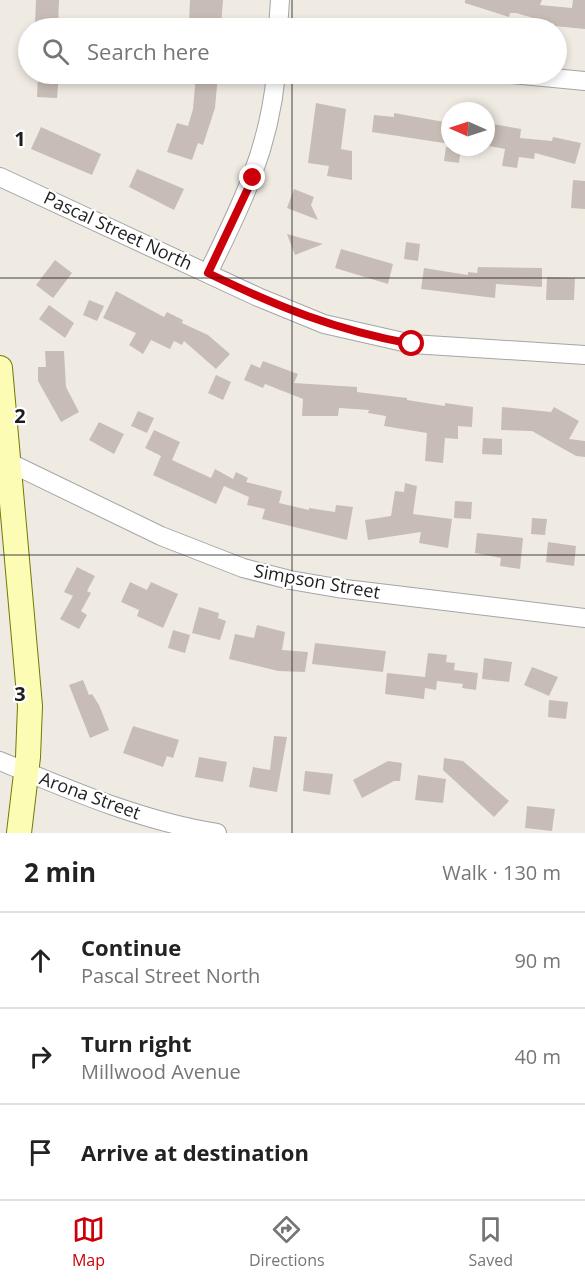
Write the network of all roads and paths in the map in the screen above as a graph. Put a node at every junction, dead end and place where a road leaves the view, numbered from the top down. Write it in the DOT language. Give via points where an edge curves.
graph roads {
  1 [pos="280,0"];
  2 [pos="279,18"];
  3 [pos="567,79"];
  4 [pos="585,81"];
  5 [pos="275,84"];
  6 [pos="0,177"];
  7 [pos="208,273"];
  8 [pos="585,355"];
  9 [pos="0,368"];
  10 [pos="5,460"];
  11 [pos="585,618"];
  12 [pos="0,761"];
  13 [pos="27,772"];
  14 [pos="19,833"];
  15 [pos="217,833"];
  1 -- 2 [label="street"];
  3 -- 4 [label="street"];
  5 -- 7 [label="street" via="256,170"];
  6 -- 7 [label="street, Pascal Street North"];
  7 -- 8 [label="street, Pascal Street North" via="281,308 368,336 457,348"];
  9 -- 10 [label="street"];
  10 -- 11 [label="street, Simpson Street" via="161,536 243,568 337,588"];
  10 -- 13 [label="street" via="27,656"];
  12 -- 13 [label="street, Arona Street"];
  13 -- 14 [label="street"];
  13 -- 15 [label="street, Arona Street" via="146,816"];
}
